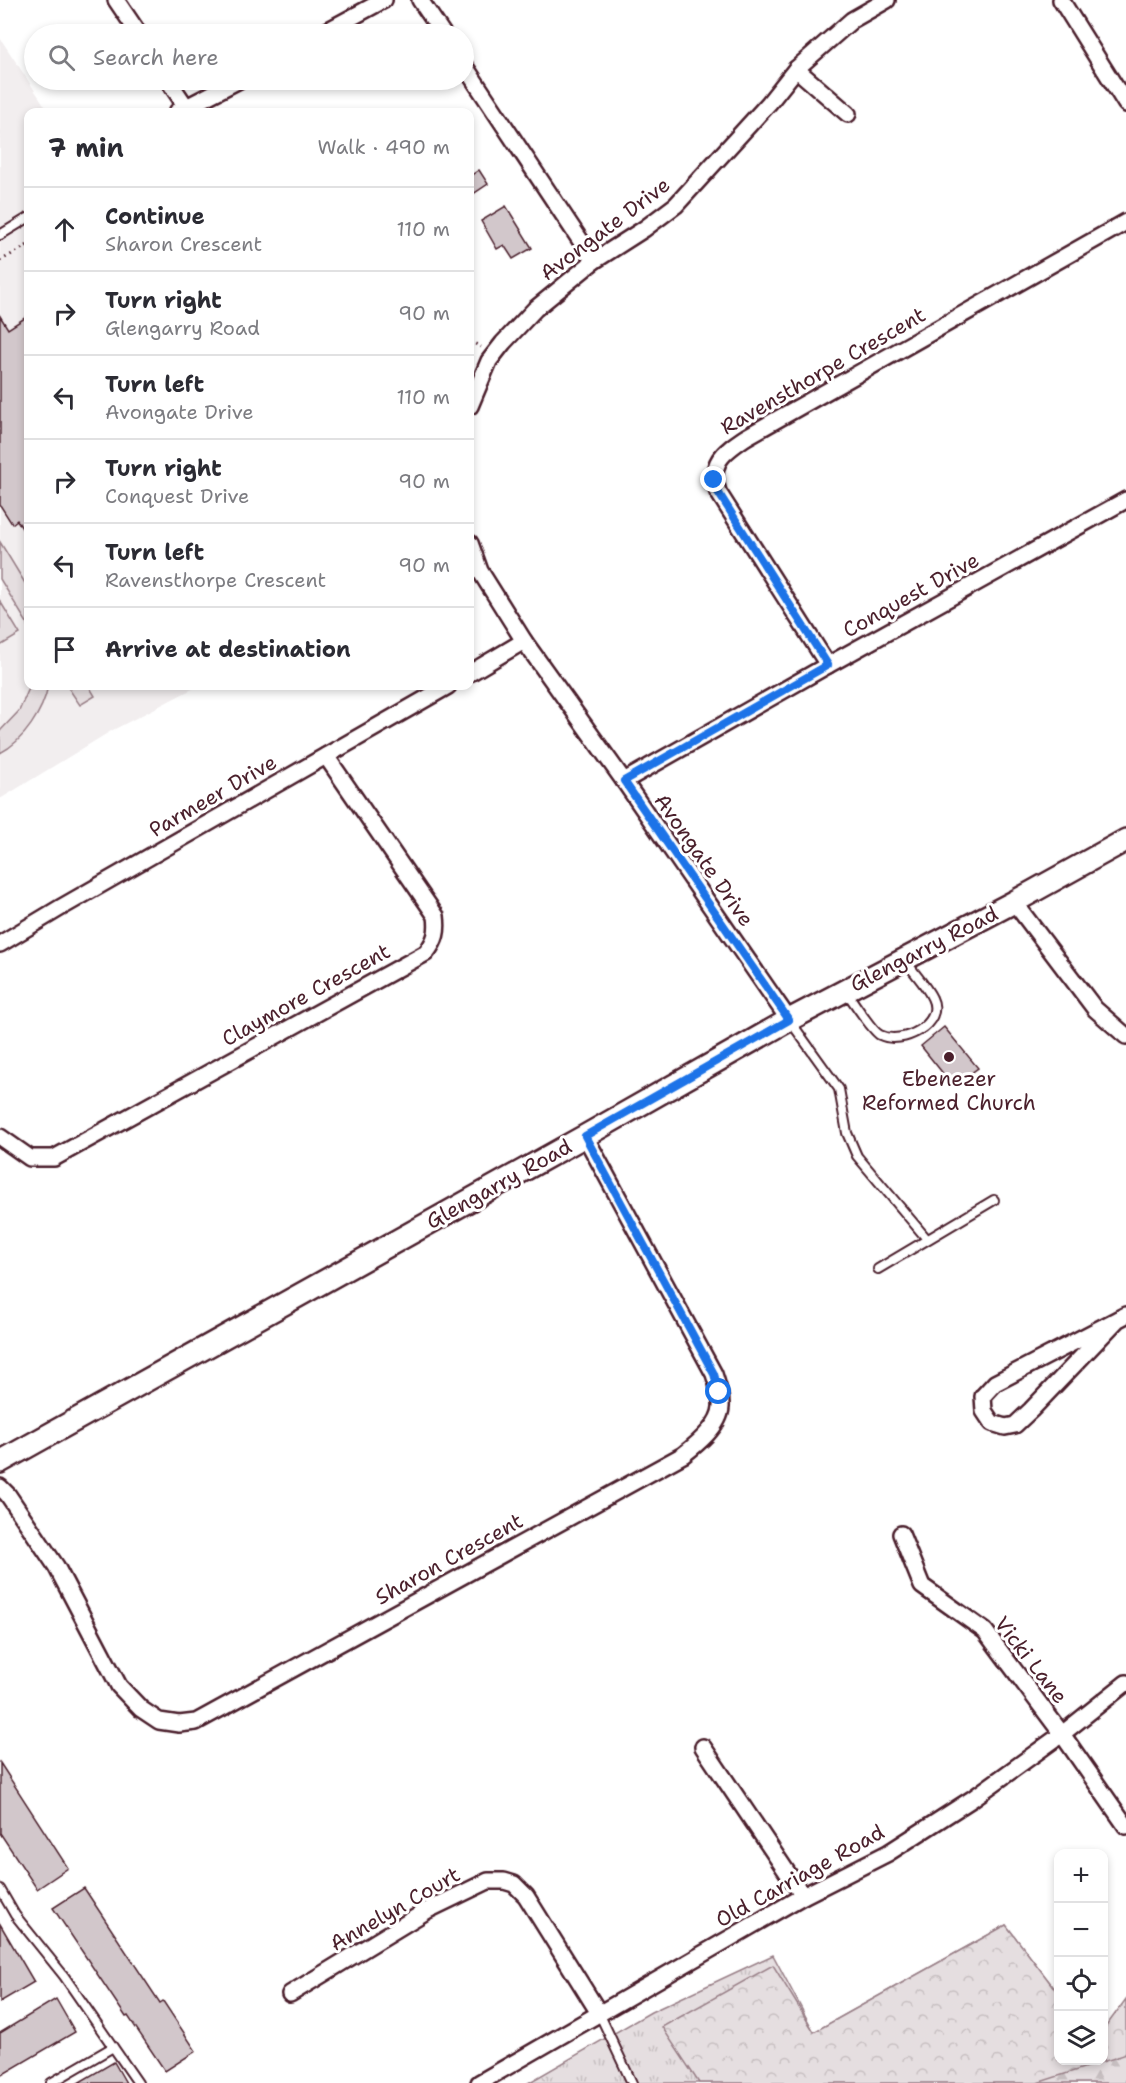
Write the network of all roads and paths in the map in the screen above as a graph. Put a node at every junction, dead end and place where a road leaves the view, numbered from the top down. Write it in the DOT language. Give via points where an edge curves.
graph roads {
  1 [pos="116,0"];
  2 [pos="384,0"];
  3 [pos="420,0"];
  4 [pos="887,0"];
  5 [pos="1061,0"];
  6 [pos="132,24"];
  7 [pos="340,24"];
  8 [pos="436,24"];
  9 [pos="796,69"];
  10 [pos="474,81"];
  11 [pos="173,90"];
  12 [pos="220,90"];
  13 [pos="1126,104"];
  14 [pos="181,108"];
  15 [pos="186,108"];
  16 [pos="848,114"];
  17 [pos="24,220"];
  18 [pos="1126,222"];
  19 [pos="0,235"];
  20 [pos="24,248"];
  21 [pos="0,261"];
  22 [pos="594,261"];
  23 [pos="474,397"];
  24 [pos="1126,500"];
  25 [pos="474,554"];
  26 [pos="524,641"];
  27 [pos="828,665"];
  28 [pos="474,671"];
  29 [pos="441,690"];
  30 [pos="326,756"];
  31 [pos="624,781"];
  32 [pos="1126,840"];
  33 [pos="1014,902"];
  34 [pos="0,944"];
  35 [pos="904,960"];
  36 [pos="845,990"];
  37 [pos="789,1020"];
  38 [pos="1126,1036"];
  39 [pos="585,1136"];
  40 [pos="0,1137"];
  41 [pos="994,1200"];
  42 [pos="927,1239"];
  43 [pos="878,1269"];
  44 [pos="1122,1317"];
  45 [pos="0,1462"];
  46 [pos="0,1487"];
  47 [pos="902,1534"];
  48 [pos="1126,1683"];
  49 [pos="1062,1734"];
  50 [pos="704,1747"];
  51 [pos="1126,1826"];
  52 [pos="0,1889"];
  53 [pos="803,1896"];
  54 [pos="291,1994"];
  55 [pos="598,2013"];
  56 [pos="113,2048"];
  57 [pos="51,2083"];
  58 [pos="138,2083"];
  59 [pos="479,2083"];
  60 [pos="632,2083"];
  1 -- 6 [label="street"];
  2 -- 7 [label="street"];
  3 -- 8 [label="street"];
  4 -- 9 [label="street, Avongate Drive" via="852,20"];
  5 -- 13 [label="street"];
  9 -- 16 [label="street"];
  9 -- 22 [label="street, Avongate Drive" via="676,205"];
  10 -- 22 [label="street"];
  11 -- 14 [label="street"];
  12 -- 15 [label="street"];
  17 -- 19 [label="lane"];
  18 -- 27 [label="street, Ravensthorpe Crescent" via="746,437 726,452 715,467 718,492"];
  20 -- 21 [label="path"];
  22 -- 23 [label="street, Avongate Drive" via="535,309 503,343 489,361"];
  24 -- 27 [label="street, Conquest Drive"];
  25 -- 26 [label="street, Avongate Drive" via="480,571"];
  26 -- 28 [label="street"];
  26 -- 31 [label="street, Avongate Drive"];
  27 -- 31 [label="street, Conquest Drive"];
  29 -- 30 [label="street, Parmeer Drive"];
  30 -- 34 [label="street, Parmeer Drive"];
  30 -- 40 [label="street, Claymore Crescent" via="435,916 436,940 426,953 54,1158 30,1158"];
  31 -- 37 [label="street, Avongate Drive"];
  32 -- 33 [label="street, Glengarry Road"];
  33 -- 35 [label="street, Glengarry Road"];
  33 -- 38 [label="street" via="1095,1009"];
  35 -- 36 [label="street, Glengarry Road"];
  35 -- 36 [label="lane" via="934,1000 933,1015 919,1033 895,1039 878,1035"];
  36 -- 37 [label="street, Glengarry Road"];
  37 -- 39 [label="street, Glengarry Road"];
  37 -- 42 [label="lane" via="839,1089 847,1133 857,1156"];
  39 -- 45 [label="street, Glengarry Road"];
  39 -- 46 [label="street, Sharon Crescent" via="714,1374 722,1409 700,1442 682,1455 196,1722 179,1724 159,1720 141,1709 119,1686 56,1566"];
  41 -- 42 [label="lane"];
  42 -- 43 [label="lane"];
  44 -- 44 [label="street" via="1015,1425 992,1423 984,1411 983,1396 995,1383"];
  47 -- 49 [label="street, Vicki Lane" via="922,1586 985,1631"];
  48 -- 49 [label="street, Old Carriage Road"];
  49 -- 51 [label="street, Vicki Lane"];
  49 -- 53 [label="street, Old Carriage Road" via="888,1853"];
  50 -- 53 [label="street"];
  52 -- 56 [label="lane" via="15,1916 64,1976"];
  53 -- 55 [label="street, Old Carriage Road"];
  54 -- 55 [label="street, Annelyn Court" via="428,1910 488,1881 504,1881 514,1884 526,1896"];
  55 -- 59 [label="street, Old Carriage Road"];
  55 -- 60 [label="lane"];
  56 -- 57 [label="lane"];
  56 -- 58 [label="lane"];
}
